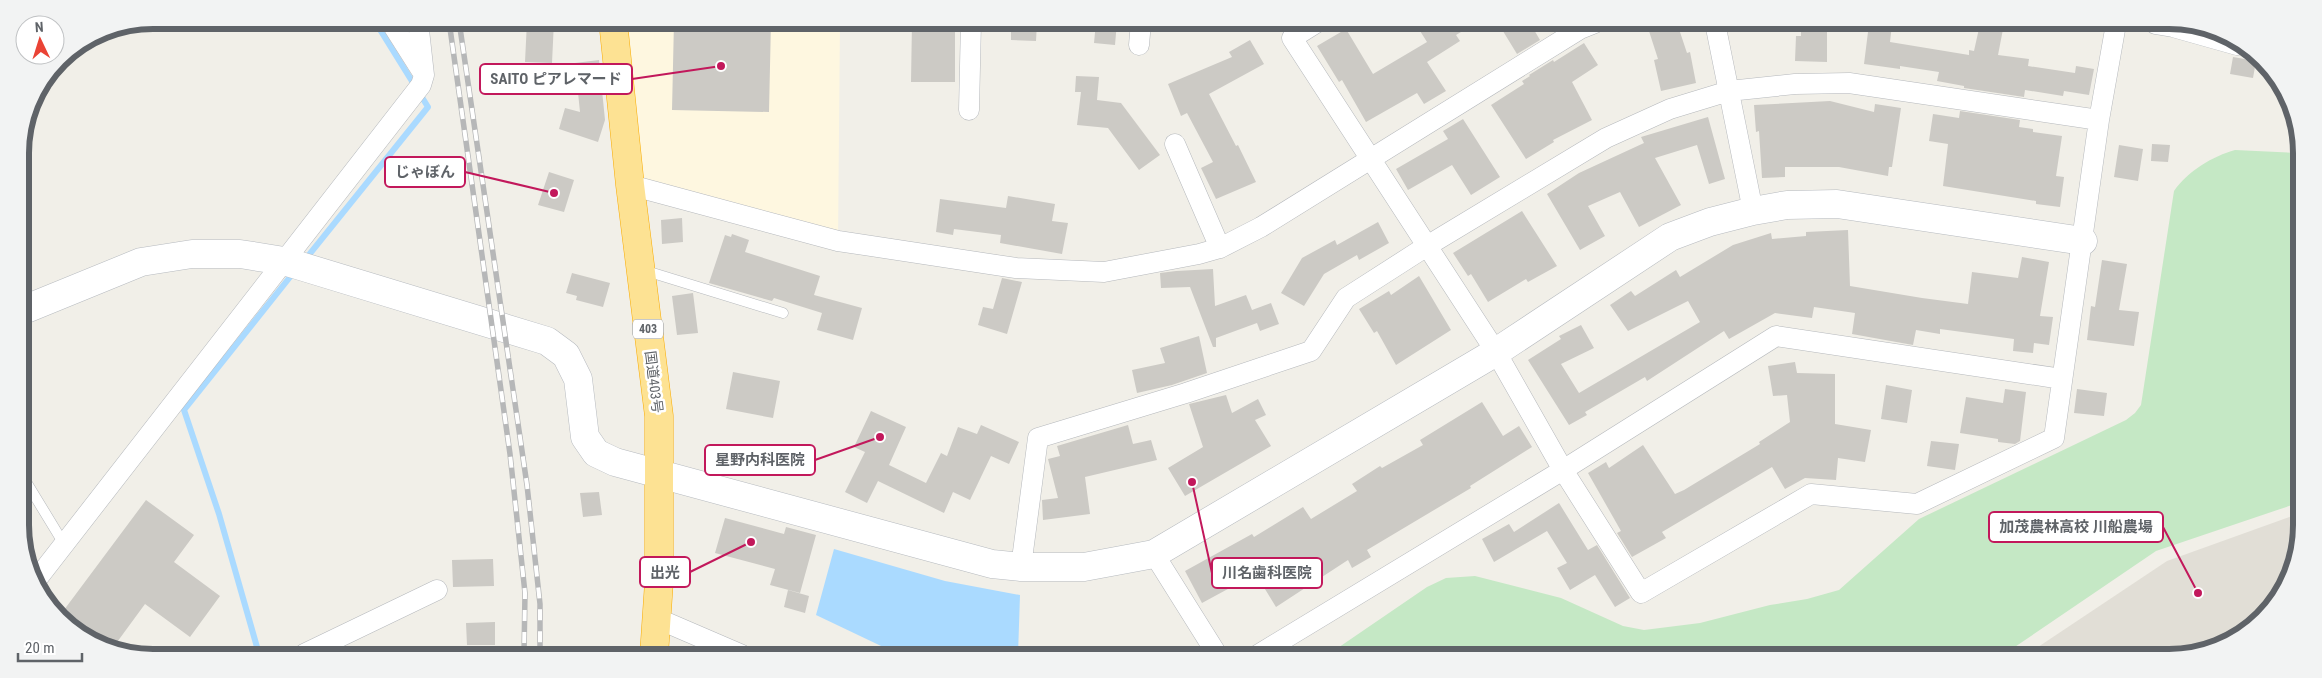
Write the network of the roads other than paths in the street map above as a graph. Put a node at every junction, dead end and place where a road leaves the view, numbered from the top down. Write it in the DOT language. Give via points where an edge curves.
graph roads {
  1 [pos="396,29"];
  2 [pos="419,29"];
  3 [pos="614,29"];
  4 [pos="971,29"];
  5 [pos="1140,29"];
  6 [pos="1306,29"];
  7 [pos="1577,29"];
  8 [pos="1716,29"];
  9 [pos="2115,29"];
  10 [pos="2183,30"];
  11 [pos="2223,41"];
  12 [pos="1138,45"];
  13 [pos="424,75"];
  14 [pos="1729,92"];
  15 [pos="969,110"];
  16 [pos="2099,120"];
  17 [pos="1175,144"];
  18 [pos="1370,159"];
  19 [pos="630,185"];
  20 [pos="1753,211"];
  21 [pos="2083,241"];
  22 [pos="1427,246"];
  23 [pos="1220,248"];
  24 [pos="284,261"];
  25 [pos="640,269"];
  26 [pos="29,308"];
  27 [pos="782,313"];
  28 [pos="1496,352"];
  29 [pos="2062,379"];
  30 [pos="1563,470"];
  31 [pos="660,473"];
  32 [pos="29,486"];
  33 [pos="64,544"];
  34 [pos="1154,554"];
  35 [pos="1020,567"];
  36 [pos="40,575"];
  37 [pos="436,590"];
  38 [pos="656,618"];
  39 [pos="314,649"];
  40 [pos="654,649"];
  41 [pos="728,649"];
  42 [pos="1214,649"];
  43 [pos="1268,649"];
  1 -- 13 [label="street"];
  2 -- 13 [label="street"];
  3 -- 19 [label="highway, 国道403号 / 403"];
  4 -- 15 [label="street"];
  5 -- 12 [label="street"];
  6 -- 18 [label="street" via="1292,38"];
  7 -- 18 [label="street"];
  8 -- 14 [label="street"];
  9 -- 16 [label="street"];
  10 -- 11 [label="street"];
  13 -- 24 [label="street" via="421,85"];
  14 -- 16 [label="street" via="1795,84 1849,83"];
  14 -- 20 [label="street"];
  14 -- 22 [label="street" via="1670,109 1606,138"];
  16 -- 21 [label="street"];
  17 -- 23 [label="street"];
  18 -- 22 [label="street"];
  18 -- 23 [label="street" via="1261,227"];
  19 -- 23 [label="street" via="838,241 1016,268 1104,272"];
  19 -- 25 [label="highway, 国道403号 / 403"];
  20 -- 21 [label="street" via="1787,205 1837,204"];
  20 -- 28 [label="street" via="1670,237"];
  21 -- 29 [label="street"];
  22 -- 28 [label="street"];
  22 -- 35 [label="street" via="1346,298 1312,351 1038,438"];
  24 -- 26 [label="street" via="240,254 192,254 141,262"];
  24 -- 31 [label="street" via="548,341 566,355 578,379 585,437 596,453 615,462"];
  24 -- 33 [label="street"];
  25 -- 27 [label="lane"];
  25 -- 31 [label="highway, 国道403号 / 403" via="659,416"];
  28 -- 30 [label="street"];
  28 -- 34 [label="street"];
  29 -- 30 [label="street" via="1776,336"];
  29 -- 30 [label="street" via="2054,438 1918,504 1811,494 1641,593"];
  30 -- 43 [label="street"];
  31 -- 35 [label="street" via="992,564"];
  31 -- 38 [label="highway, 国道403号 / 403"];
  32 -- 33 [label="lane"];
  33 -- 36 [label="street"];
  34 -- 35 [label="street" via="1084,567"];
  34 -- 42 [label="street"];
  37 -- 39 [label="street"];
  38 -- 40 [label="highway, 国道403号 / 403"];
  38 -- 41 [label="street"];
}
